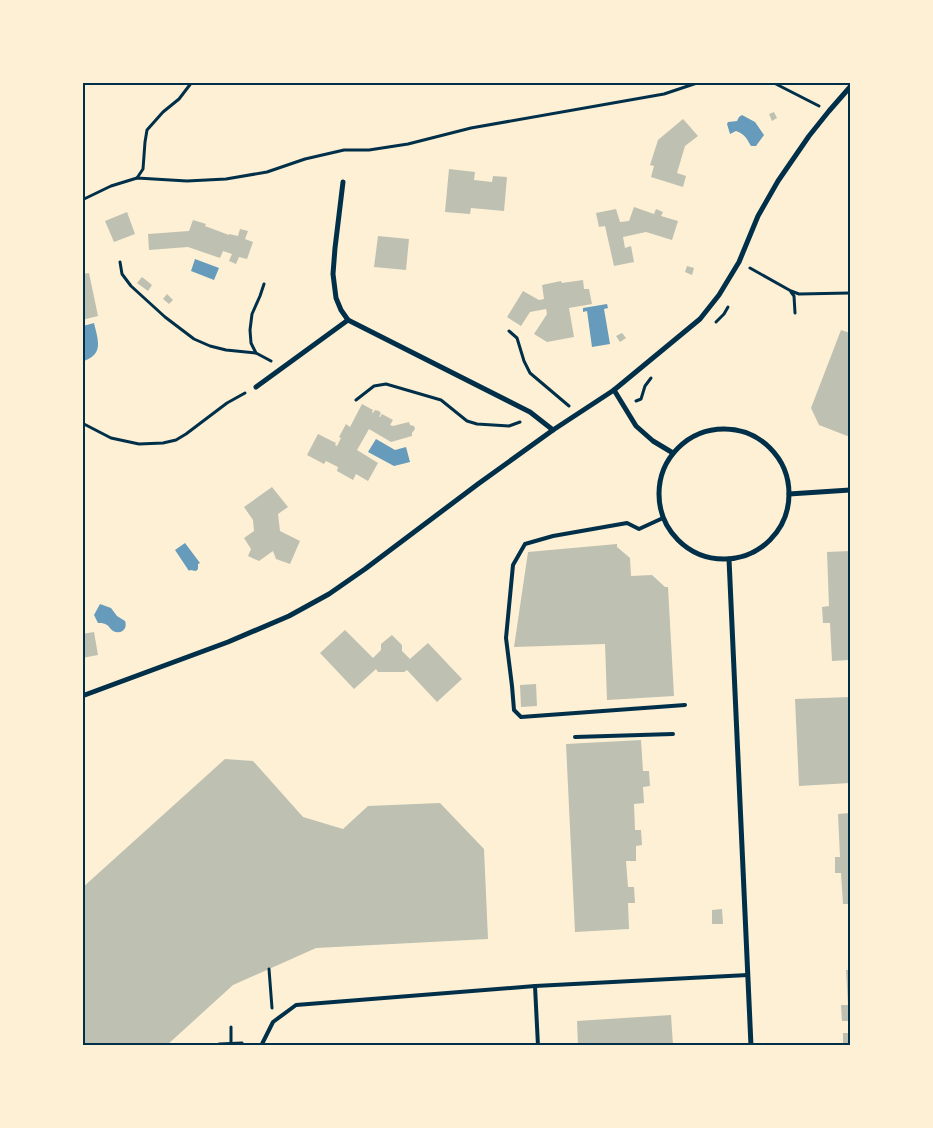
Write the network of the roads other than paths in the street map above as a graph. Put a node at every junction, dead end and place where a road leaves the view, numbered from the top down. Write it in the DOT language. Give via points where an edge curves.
graph roads {
  1 [pos="850,86"];
  2 [pos="343,182"];
  3 [pos="348,320"];
  4 [pos="256,387"];
  5 [pos="614,390"];
  6 [pos="553,430"];
  7 [pos="673,453"];
  8 [pos="850,490"];
  9 [pos="789,494"];
  10 [pos="663,518"];
  11 [pos="729,559"];
  12 [pos="82,696"];
  13 [pos="686,705"];
  14 [pos="673,734"];
  15 [pos="575,737"];
  16 [pos="748,975"];
  17 [pos="535,986"];
  18 [pos="261,1046"];
  19 [pos="538,1046"];
  20 [pos="751,1046"];
  1 -- 5 [label="street" via="778,181 758,216 739,262 719,295 700,319"];
  2 -- 3 [label="street" via="334,279 336,298"];
  3 -- 4 [label="street"];
  3 -- 6 [label="street" via="530,412"];
  5 -- 6 [label="street"];
  5 -- 7 [label="street" via="636,426"];
  6 -- 12 [label="street" via="329,594 289,616 228,642"];
  7 -- 9 [label="street" via="694,436 706,432 719,429 746,433 768,446 777,456 788,481"];
  7 -- 10 [label="street" via="660,480 658,495"];
  8 -- 9 [label="street"];
  9 -- 11 [label="street" via="784,518 772,538 752,553"];
  10 -- 11 [label="street" via="674,537 685,547 706,557"];
  10 -- 13 [label="lane" via="639,528 627,524 525,544 513,565 506,638 514,710 521,717"];
  11 -- 16 [label="street"];
  14 -- 15 [label="lane"];
  16 -- 17 [label="lane"];
  16 -- 20 [label="street"];
  17 -- 18 [label="lane" via="296,1005 273,1022"];
  17 -- 19 [label="lane"];
}
